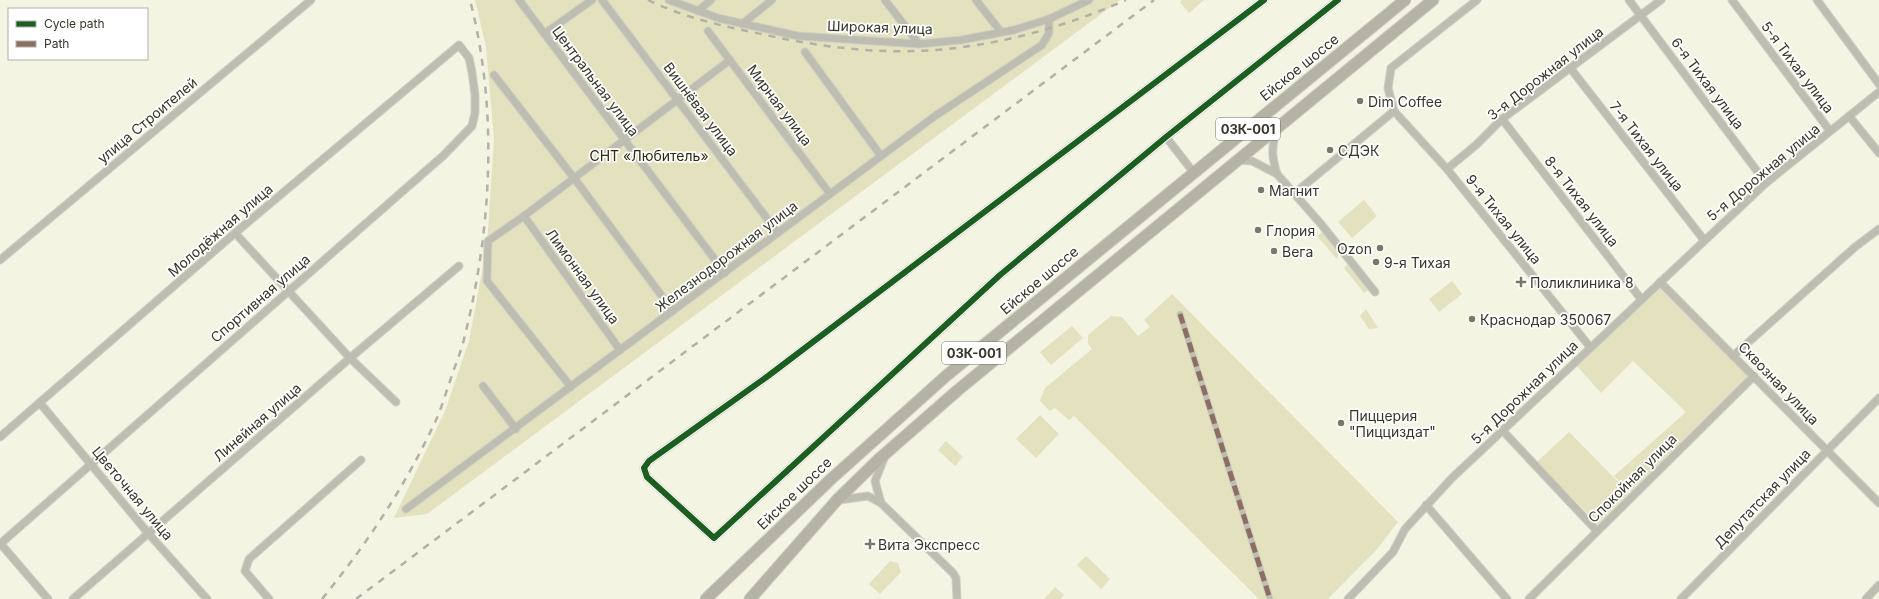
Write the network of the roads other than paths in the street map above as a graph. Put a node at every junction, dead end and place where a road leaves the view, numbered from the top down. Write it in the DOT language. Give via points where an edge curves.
graph roads {
  1 [pos="311,0"];
  2 [pos="519,0"];
  3 [pos="592,0"];
  4 [pos="602,0"];
  5 [pos="669,0"];
  6 [pos="710,0"];
  7 [pos="772,0"];
  8 [pos="885,0"];
  9 [pos="976,0"];
  10 [pos="1089,0"];
  11 [pos="1264,0"];
  12 [pos="1338,0"];
  13 [pos="1405,0"];
  14 [pos="1433,0"];
  15 [pos="1477,0"];
  16 [pos="1629,0"];
  17 [pos="1661,0"];
  18 [pos="1732,0"];
  19 [pos="1817,0"];
  20 [pos="1072,3"];
  21 [pos="698,11"];
  22 [pos="1641,15"];
  23 [pos="1049,19"];
  24 [pos="742,24"];
  25 [pos="708,31"];
  26 [pos="1001,32"];
  27 [pos="544,34"];
  28 [pos="919,44"];
  29 [pos="459,45"];
  30 [pos="804,52"];
  31 [pos="730,60"];
  32 [pos="1571,69"];
  33 [pos="494,75"];
  34 [pos="1879,84"];
  35 [pos="1879,92"];
  36 [pos="678,100"];
  37 [pos="1394,111"];
  38 [pos="1849,116"];
  39 [pos="1502,119"];
  40 [pos="1276,128"];
  41 [pos="1830,131"];
  42 [pos="1166,137"];
  43 [pos="624,139"];
  44 [pos="1879,153"];
  45 [pos="881,156"];
  46 [pos="1237,160"];
  47 [pos="1447,169"];
  48 [pos="1194,173"];
  49 [pos="1277,174"];
  50 [pos="574,178"];
  51 [pos="1766,183"];
  52 [pos="830,194"];
  53 [pos="1295,194"];
  54 [pos="524,216"];
  55 [pos="1879,229"];
  56 [pos="235,233"];
  57 [pos="778,233"];
  58 [pos="1704,240"];
  59 [pos="0,260"];
  60 [pos="458,266"];
  61 [pos="725,273"];
  62 [pos="1660,282"];
  63 [pos="287,291"];
  64 [pos="1375,292"];
  65 [pos="1641,300"];
  66 [pos="673,311"];
  67 [pos="1180,314"];
  68 [pos="1590,347"];
  69 [pos="620,350"];
  70 [pos="1733,356"];
  71 [pos="350,358"];
  72 [pos="1754,376"];
  73 [pos="483,386"];
  74 [pos="571,387"];
  75 [pos="1879,398"];
  76 [pos="396,402"];
  77 [pos="40,403"];
  78 [pos="516,429"];
  79 [pos="1503,431"];
  80 [pos="0,437"];
  81 [pos="1826,450"];
  82 [pos="888,451"];
  83 [pos="361,460"];
  84 [pos="91,463"];
  85 [pos="837,500"];
  86 [pos="881,502"];
  87 [pos="1879,503"];
  88 [pos="1426,505"];
  89 [pos="406,509"];
  90 [pos="1597,531"];
  91 [pos="148,533"];
  92 [pos="0,544"];
  93 [pos="1879,585"];
  94 [pos="48,599"];
  95 [pos="73,599"];
  96 [pos="207,599"];
  97 [pos="269,599"];
  98 [pos="706,599"];
  99 [pos="750,599"];
  100 [pos="957,599"];
  101 [pos="1270,599"];
  102 [pos="1348,599"];
  103 [pos="1507,599"];
  104 [pos="1529,599"];
  105 [pos="1681,599"];
  106 [pos="1866,599"];
  1 -- 59 [label="street, улица Строителей"];
  2 -- 27 [label="street, Центральная улица"];
  3 -- 27 [label="street"];
  4 -- 36 [label="street, Вишнёвая улица"];
  5 -- 21 [label="street, Широкая улица"];
  6 -- 21 [label="street"];
  7 -- 24 [label="street"];
  8 -- 28 [label="street"];
  9 -- 26 [label="street"];
  10 -- 20 [label="street, Широкая улица"];
  11 -- 42 [label="street" via="768,376 649,461 644,468 647,477 714,538 1000,276"];
  12 -- 42 [label="street"];
  13 -- 48 [label="main road, Ейское шоссе / 03К-001"];
  14 -- 40 [label="main road, 03К-001"];
  15 -- 37 [label="street" via="1391,68 1388,88"];
  16 -- 22 [label="street, 6-я Тихая улица"];
  17 -- 22 [label="street, 3-я Дорожная улица"];
  18 -- 41 [label="street, 5-я Тихая улица"];
  19 -- 34 [label="street"];
  20 -- 23 [label="street, Широкая улица"];
  21 -- 24 [label="street, Широкая улица"];
  22 -- 32 [label="street, 3-я Дорожная улица"];
  22 -- 51 [label="street, 6-я Тихая улица"];
  23 -- 26 [label="street, Широкая улица"];
  23 -- 45 [label="street, Железнодорожная улица" via="1049,33 1042,45 935,116"];
  24 -- 28 [label="street, Широкая улица" via="798,36"];
  25 -- 31 [label="street, Мирная улица"];
  26 -- 28 [label="street, Широкая улица" via="961,40"];
  27 -- 43 [label="street, Центральная улица"];
  29 -- 56 [label="street, Молодёжная улица"];
  29 -- 63 [label="street, Спортивная улица" via="469,58 472,72 475,95 472,126 444,155"];
  30 -- 45 [label="street"];
  31 -- 36 [label="street"];
  31 -- 52 [label="street, Мирная улица"];
  32 -- 39 [label="street, 3-я Дорожная улица"];
  32 -- 58 [label="street, 7-я Тихая улица"];
  33 -- 50 [label="street"];
  35 -- 38 [label="street, 5-я Дорожная улица"];
  36 -- 43 [label="street"];
  36 -- 57 [label="street, Вишнёвая улица"];
  37 -- 47 [label="street, 9-я Тихая улица"];
  37 -- 53 [label="street"];
  38 -- 41 [label="street, 5-я Дорожная улица"];
  38 -- 44 [label="street"];
  39 -- 47 [label="street, 3-я Дорожная улица"];
  39 -- 65 [label="street, 8-я Тихая улица"];
  40 -- 46 [label="main road, 03К-001"];
  40 -- 49 [label="street" via="1272,158"];
  41 -- 51 [label="street, 5-я Дорожная улица"];
  42 -- 48 [label="street"];
  43 -- 50 [label="street"];
  43 -- 61 [label="street, Центральная улица"];
  45 -- 52 [label="street, Железнодорожная улица"];
  46 -- 49 [label="street" via="1252,161"];
  46 -- 82 [label="main road, 03К-001" via="964,385"];
  47 -- 68 [label="street, 9-я Тихая улица"];
  48 -- 98 [label="main road, Ейское шоссе / 03К-001" via="884,430"];
  49 -- 53 [label="street"];
  50 -- 54 [label="street"];
  50 -- 66 [label="street"];
  51 -- 58 [label="street, 5-я Дорожная улица"];
  52 -- 57 [label="street, Железнодорожная улица"];
  53 -- 64 [label="street"];
  54 -- 69 [label="street, Лимонная улица"];
  54 -- 74 [label="street" via="488,241 487,281"];
  55 -- 70 [label="street" via="1855,247"];
  56 -- 63 [label="street"];
  56 -- 77 [label="street, Молодёжная улица"];
  57 -- 61 [label="street, Железнодорожная улица"];
  58 -- 62 [label="street, 5-я Дорожная улица"];
  60 -- 71 [label="street, Линейная улица"];
  61 -- 66 [label="street, Железнодорожная улица"];
  62 -- 65 [label="street, 5-я Дорожная улица"];
  62 -- 70 [label="street, Сквозная улица"];
  63 -- 71 [label="street"];
  63 -- 84 [label="street, Спортивная улица"];
  65 -- 68 [label="street, 5-я Дорожная улица"];
  66 -- 69 [label="street, Железнодорожная улица"];
  67 -- 101 [label="street"];
  68 -- 79 [label="street, 5-я Дорожная улица"];
  69 -- 74 [label="street, Железнодорожная улица"];
  70 -- 72 [label="street, Сквозная улица"];
  71 -- 76 [label="street"];
  71 -- 91 [label="street, Линейная улица"];
  72 -- 81 [label="street, Сквозная улица"];
  72 -- 90 [label="street, Спокойная улица"];
  73 -- 78 [label="street"];
  74 -- 78 [label="street, Железнодорожная улица"];
  75 -- 81 [label="street, Депутатская улица"];
  77 -- 80 [label="street, Молодёжная улица"];
  77 -- 84 [label="street, Цветочная улица"];
  78 -- 89 [label="street, Железнодорожная улица"];
  79 -- 88 [label="street, 5-я Дорожная улица"];
  79 -- 90 [label="street"];
  81 -- 87 [label="street, Сквозная улица"];
  81 -- 105 [label="street, Депутатская улица"];
  82 -- 85 [label="main road, 03К-001"];
  82 -- 86 [label="street" via="875,480"];
  83 -- 97 [label="street" via="249,559 245,571"];
  84 -- 91 [label="street, Цветочная улица"];
  84 -- 92 [label="street, Спортивная улица"];
  85 -- 86 [label="street" via="868,496"];
  85 -- 99 [label="main road, 03К-001"];
  86 -- 100 [label="street" via="953,573 956,578"];
  88 -- 102 [label="street, 5-я Дорожная улица" via="1405,529 1393,552"];
  88 -- 103 [label="street"];
  90 -- 104 [label="street, Спокойная улица"];
  91 -- 95 [label="street, Линейная улица"];
  91 -- 96 [label="street, Цветочная улица"];
  92 -- 94 [label="street"];
  93 -- 106 [label="street"];
}
